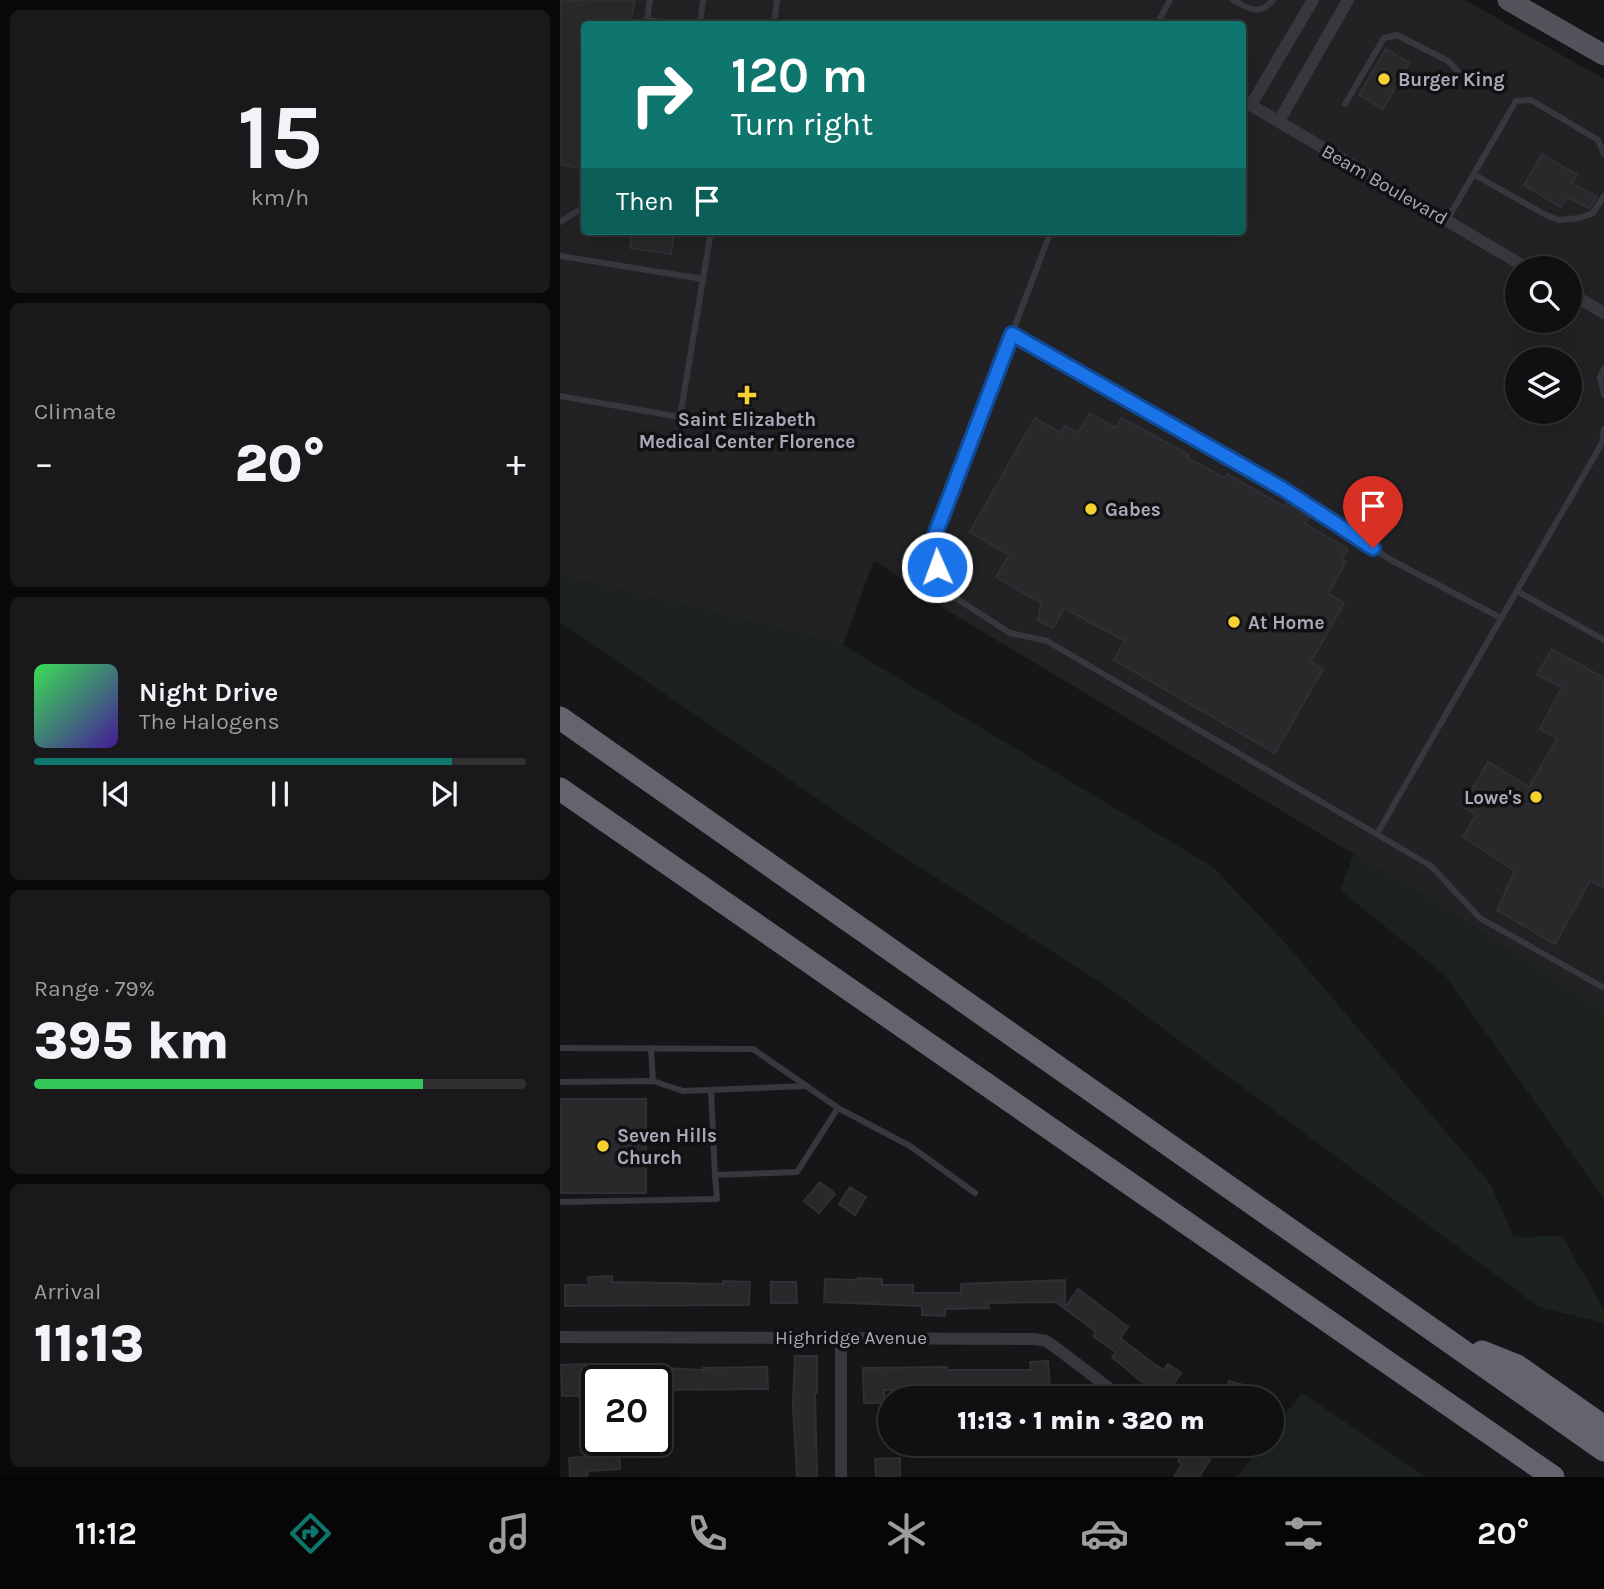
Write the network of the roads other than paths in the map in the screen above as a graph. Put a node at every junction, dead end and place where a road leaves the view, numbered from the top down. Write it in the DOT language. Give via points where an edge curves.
graph roads {
  1 [pos="650,0"];
  2 [pos="703,0"];
  3 [pos="777,0"];
  4 [pos="1170,0"];
  5 [pos="1233,0"];
  6 [pos="1273,0"];
  7 [pos="1313,0"];
  8 [pos="1348,0"];
  9 [pos="1508,0"];
  10 [pos="655,21"];
  11 [pos="700,21"];
  12 [pos="774,21"];
  13 [pos="1159,21"];
  14 [pos="1604,55"];
  15 [pos="1472,86"];
  16 [pos="1247,102"];
  17 [pos="1345,104"];
  18 [pos="1279,121"];
  19 [pos="1604,154"];
  20 [pos="1475,175"];
  21 [pos="1604,196"];
  22 [pos="581,209"];
  23 [pos="1447,220"];
  24 [pos="560,222"];
  25 [pos="709,235"];
  26 [pos="1049,235"];
  27 [pos="560,256"];
  28 [pos="1507,256"];
  29 [pos="703,279"];
  30 [pos="1582,300"];
  31 [pos="1604,313"];
  32 [pos="1012,334"];
  33 [pos="1604,369"];
  34 [pos="1604,395"];
  35 [pos="560,396"];
  36 [pos="1604,429"];
  37 [pos="1517,590"];
  38 [pos="1501,618"];
  39 [pos="1604,640"];
  40 [pos="560,718"];
  41 [pos="560,789"];
  42 [pos="1377,834"];
  43 [pos="1604,988"];
  44 [pos="560,1048"];
  45 [pos="652,1048"];
  46 [pos="653,1081"];
  47 [pos="560,1082"];
  48 [pos="807,1086"];
  49 [pos="711,1090"];
  50 [pos="838,1108"];
  51 [pos="715,1175"];
  52 [pos="975,1193"];
  53 [pos="560,1202"];
  54 [pos="1441,1334"];
  55 [pos="560,1337"];
  56 [pos="841,1337"];
  57 [pos="1106,1386"];
  58 [pos="1604,1427"];
  59 [pos="1604,1450"];
  60 [pos="841,1477"];
  61 [pos="1553,1477"];
  1 -- 10 [label="lane" via="647,20"];
  2 -- 11 [label="lane"];
  3 -- 12 [label="lane"];
  4 -- 13 [label="lane"];
  5 -- 6 [label="lane" via="1252,10"];
  7 -- 16 [label="street"];
  8 -- 18 [label="street"];
  9 -- 14 [label="main road"];
  15 -- 17 [label="lane" via="1448,61 1397,35 1384,38"];
  16 -- 18 [label="street, Beam Boulevard"];
  18 -- 23 [label="street, Beam Boulevard"];
  19 -- 20 [label="lane" via="1598,140 1531,100 1516,101"];
  20 -- 21 [label="lane" via="1559,220 1593,213"];
  20 -- 23 [label="lane"];
  22 -- 24 [label="lane"];
  23 -- 28 [label="street, Beam Boulevard"];
  25 -- 29 [label="lane"];
  26 -- 32 [label="lane"];
  27 -- 29 [label="lane"];
  29 -- 35 [label="lane" via="680,417"];
  30 -- 31 [label="street"];
  32 -- 38 [label="lane" via="1283,489 1391,560"];
  32 -- 42 [label="lane" via="935,535 937,567 948,593 1010,633 1047,641"];
  33 -- 34 [label="lane" via="1600,377"];
  36 -- 37 [label="lane" via="1602,443"];
  37 -- 38 [label="lane"];
  37 -- 39 [label="lane"];
  38 -- 42 [label="lane"];
  40 -- 54 [label="highway"];
  41 -- 61 [label="highway"];
  42 -- 43 [label="lane" via="1431,866 1480,918"];
  44 -- 45 [label="lane"];
  45 -- 46 [label="lane"];
  45 -- 48 [label="lane" via="753,1049"];
  46 -- 47 [label="lane"];
  46 -- 49 [label="lane" via="683,1091"];
  48 -- 49 [label="lane"];
  48 -- 50 [label="lane"];
  49 -- 51 [label="lane"];
  50 -- 51 [label="lane" via="797,1172"];
  50 -- 52 [label="lane" via="909,1146"];
  51 -- 53 [label="lane" via="717,1199"];
  54 -- 58 [label="highway" via="1517,1366"];
  54 -- 59 [label="highway"];
  55 -- 56 [label="street, Highridge Avenue"];
  56 -- 57 [label="street, Highridge Avenue" via="1046,1341"];
  56 -- 60 [label="street"];
}
